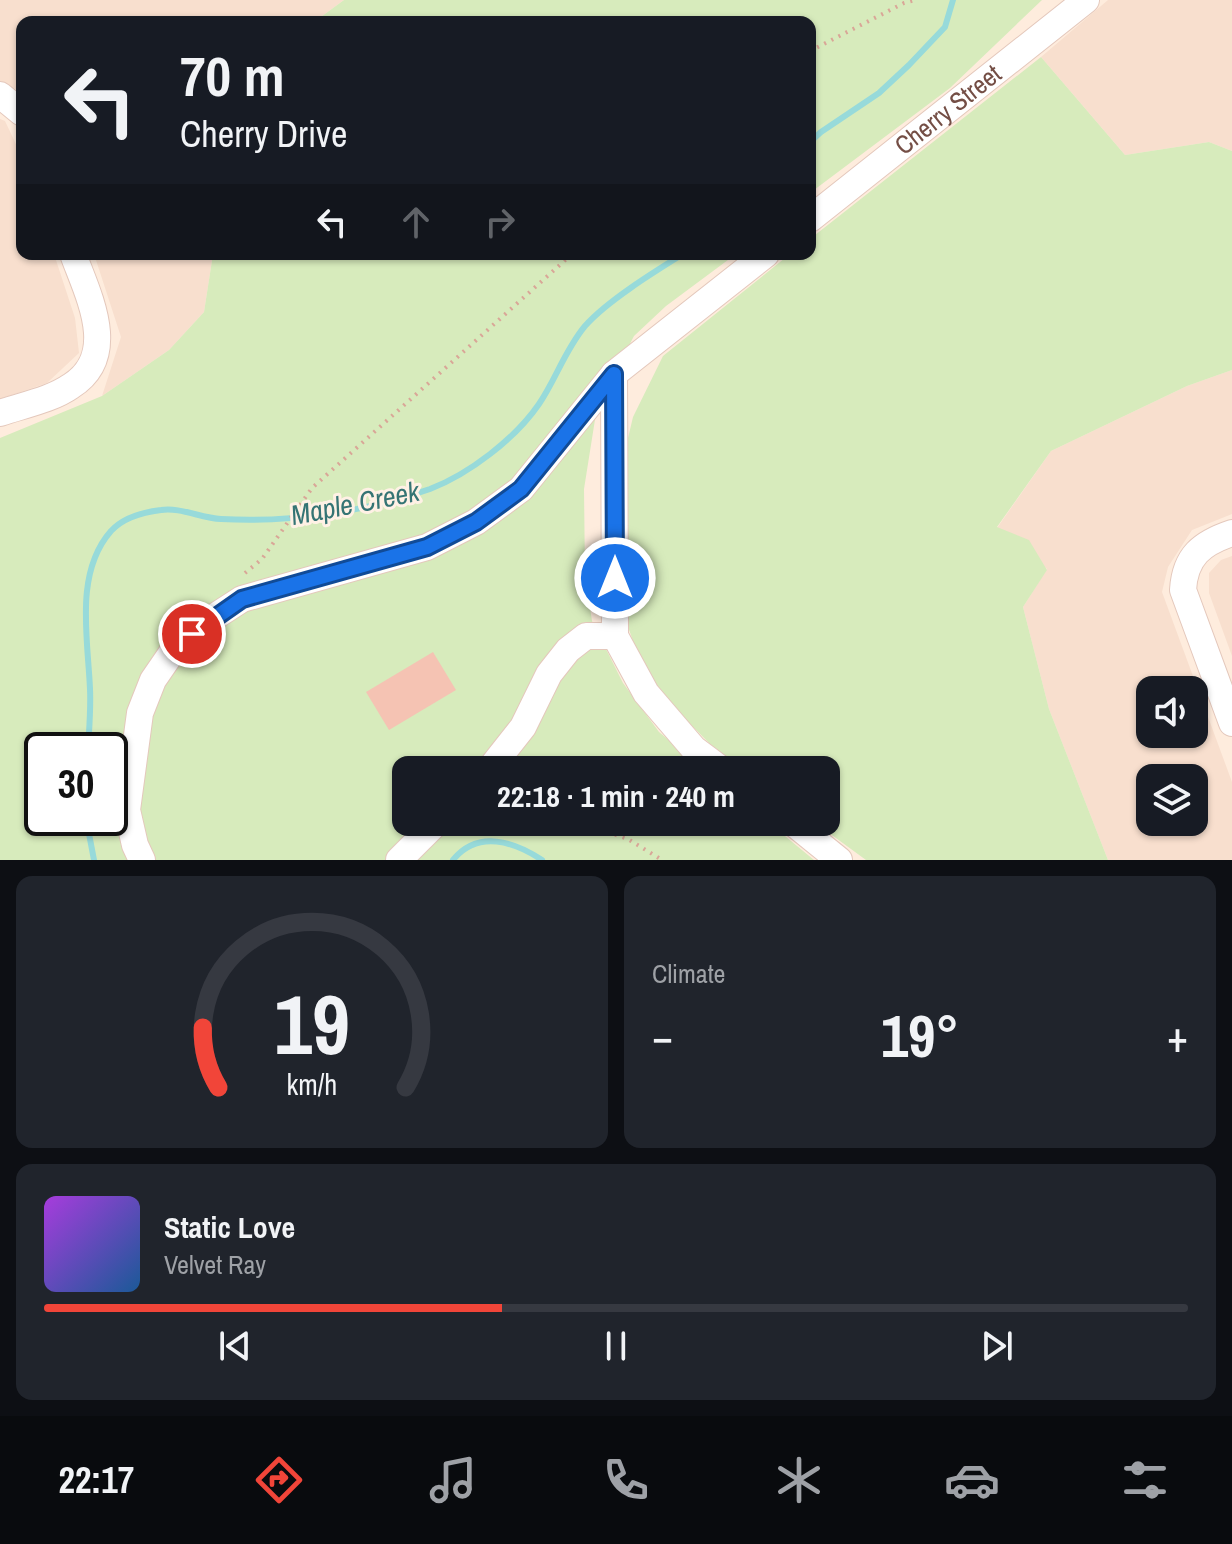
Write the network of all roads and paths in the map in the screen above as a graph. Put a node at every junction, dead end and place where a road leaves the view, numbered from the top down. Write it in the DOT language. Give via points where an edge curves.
graph roads {
  1 [pos="915,0"];
  2 [pos="1070,5"];
  3 [pos="816,48"];
  4 [pos="0,95"];
  5 [pos="16,108"];
  6 [pos="816,214"];
  7 [pos="75,260"];
  8 [pos="565,260"];
  9 [pos="758,260"];
  10 [pos="614,374"];
  11 [pos="0,413"];
  12 [pos="1232,533"];
  13 [pos="262,559"];
  14 [pos="615,636"];
  15 [pos="1232,723"];
  16 [pos="500,756"];
  17 [pos="703,756"];
  18 [pos="423,836"];
  19 [pos="619,836"];
  20 [pos="809,836"];
  21 [pos="142,860"];
  22 [pos="399,860"];
  23 [pos="662,860"];
  24 [pos="839,860"];
  1 -- 3 [label="path"];
  2 -- 6 [label="street, Cherry Street"];
  4 -- 5 [label="street"];
  7 -- 11 [label="street" via="99,334 86,373 73,386"];
  8 -- 13 [label="path" via="312,488"];
  9 -- 10 [label="street"];
  10 -- 14 [label="street"];
  10 -- 21 [label="street" via="521,489 476,522 427,547 242,599 175,648 153,680 140,713 127,810"];
  12 -- 15 [label="street" via="1199,548 1190,559 1183,590"];
  14 -- 16 [label="street" via="586,636 568,650"];
  14 -- 17 [label="street" via="646,693"];
  18 -- 22 [label="street"];
  19 -- 23 [label="path"];
  20 -- 24 [label="street"];
}
